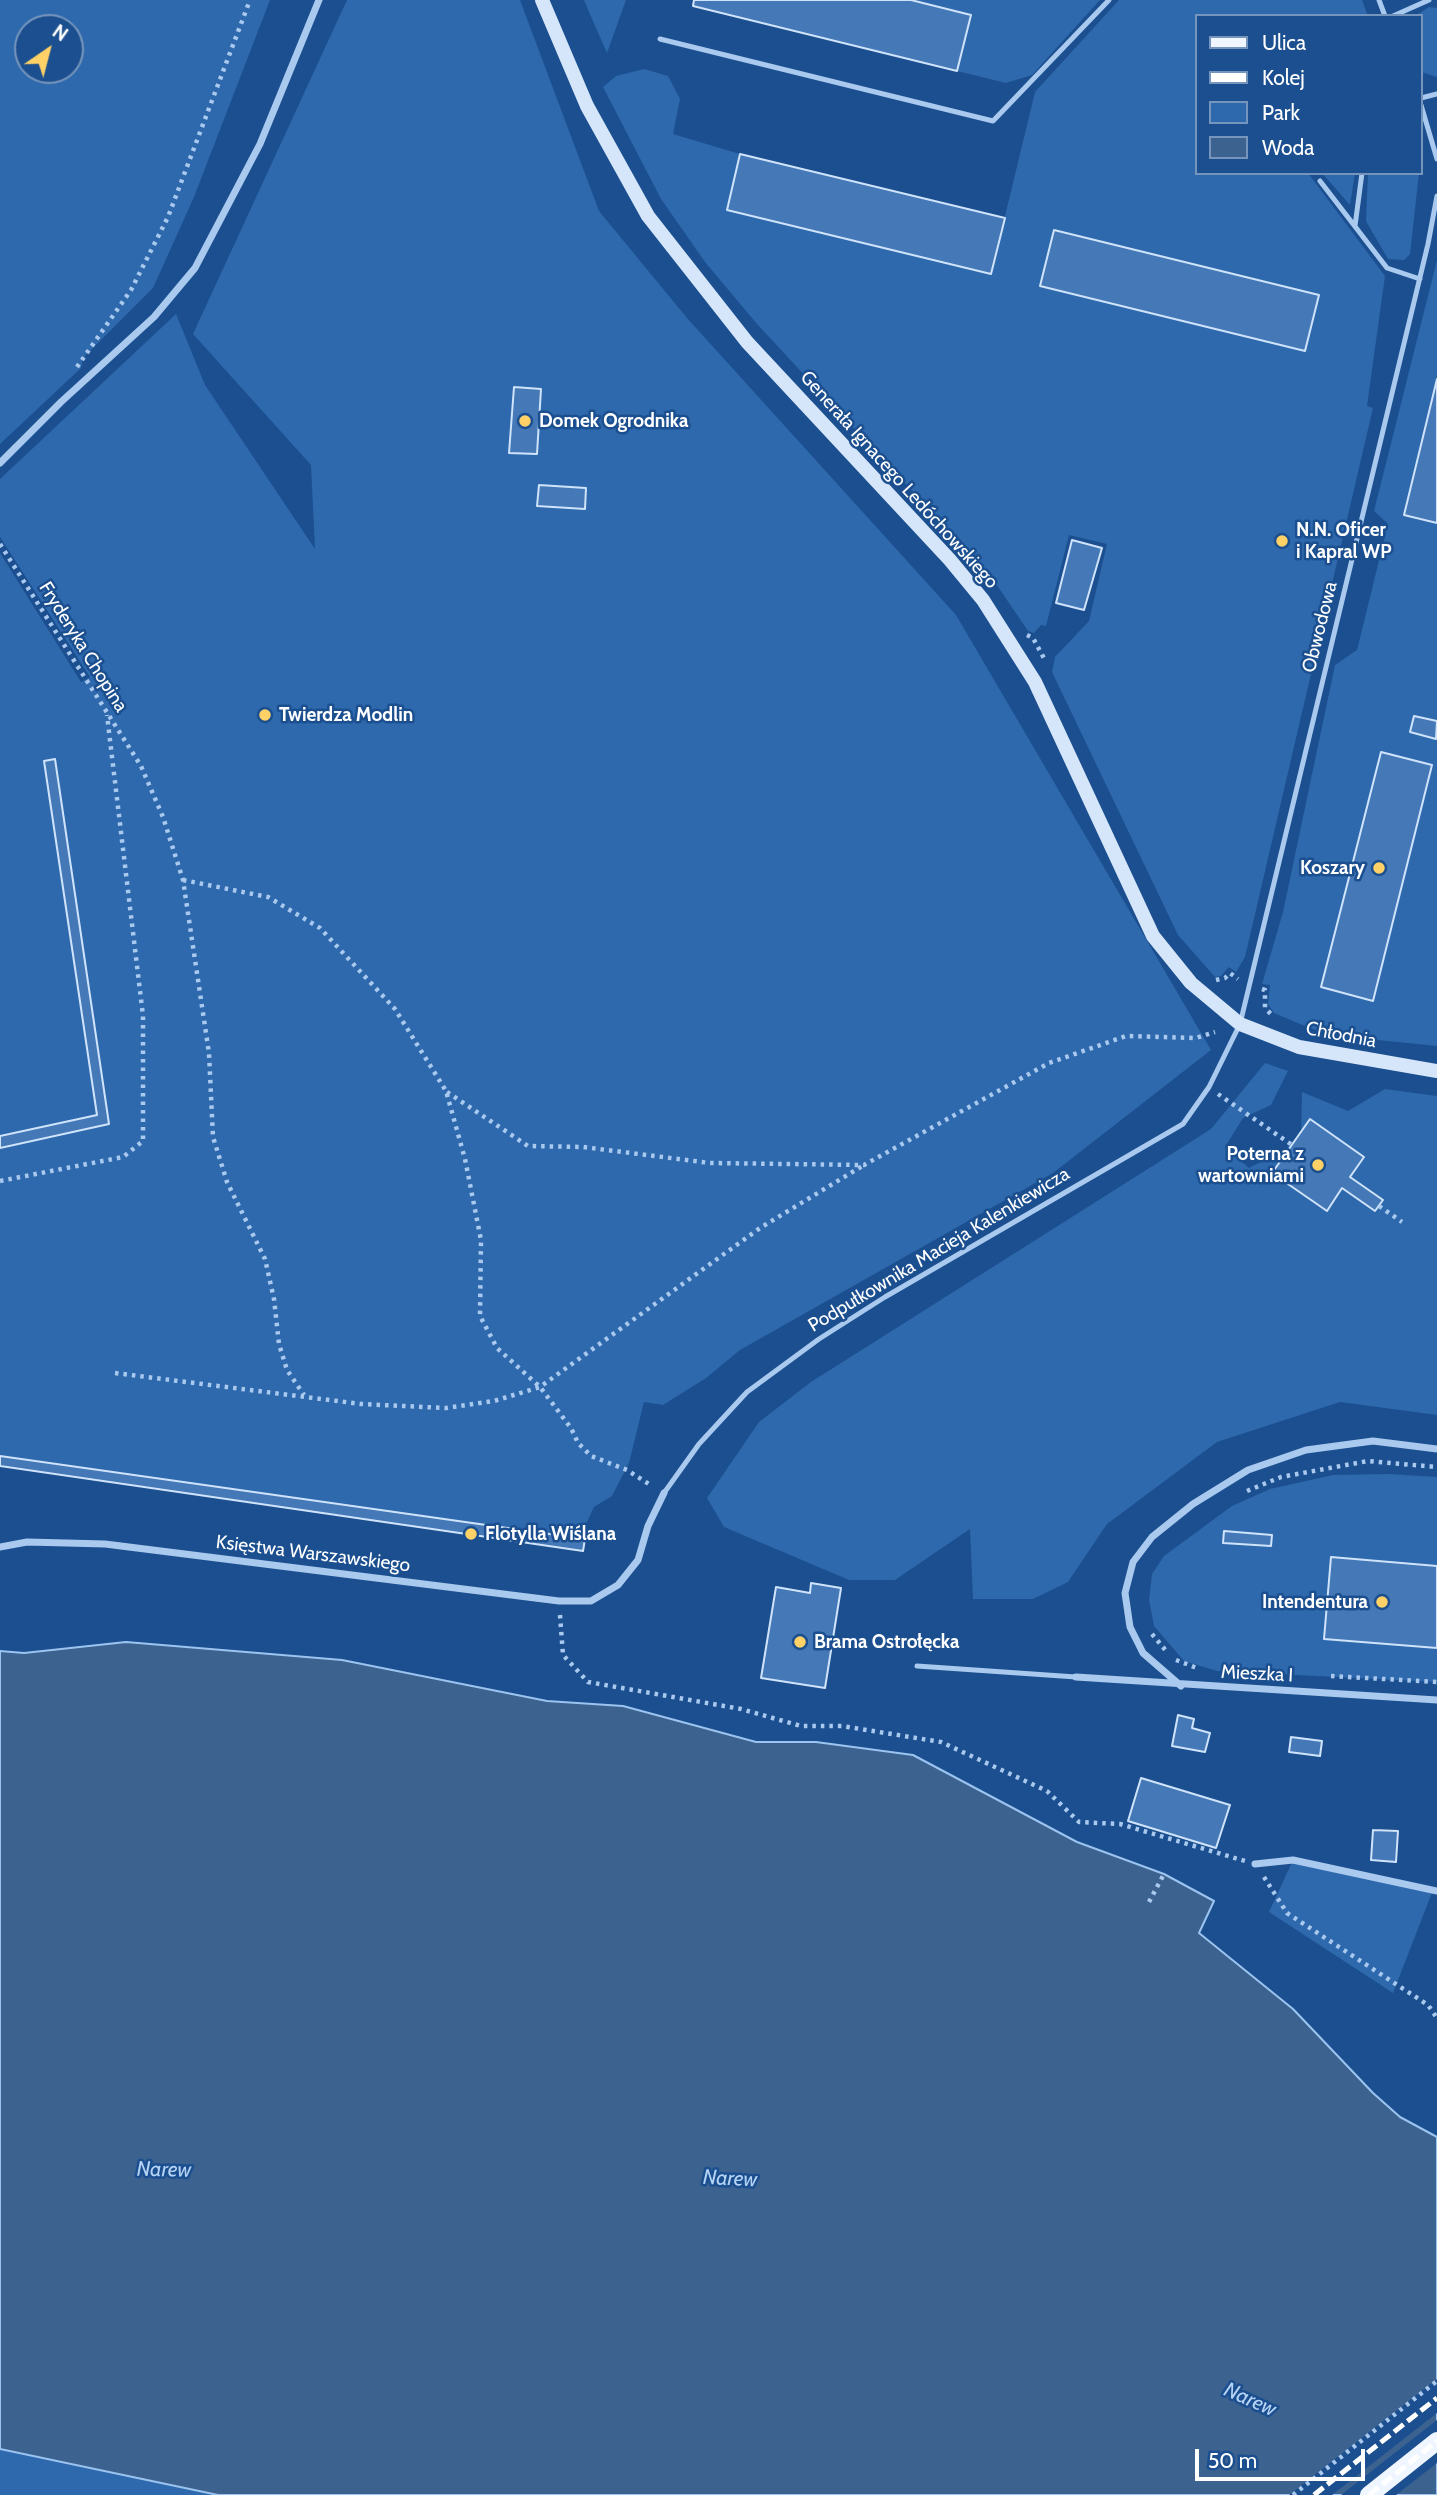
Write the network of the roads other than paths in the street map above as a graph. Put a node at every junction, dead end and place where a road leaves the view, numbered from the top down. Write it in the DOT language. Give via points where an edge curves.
graph roads {
  1 [pos="319,0"];
  2 [pos="542,0"];
  3 [pos="1109,0"];
  4 [pos="1429,0"];
  5 [pos="1398,14"];
  6 [pos="660,39"];
  7 [pos="1423,112"];
  8 [pos="1437,159"];
  9 [pos="1362,175"];
  10 [pos="1320,181"];
  11 [pos="1437,196"];
  12 [pos="1355,227"];
  13 [pos="1420,279"];
  14 [pos="0,463"];
  15 [pos="1240,1024"];
  16 [pos="1437,1071"];
  17 [pos="1437,1449"];
  18 [pos="664,1493"];
  19 [pos="0,1547"];
  20 [pos="618,1585"];
  21 [pos="917,1666"];
  22 [pos="1076,1677"];
  23 [pos="1181,1686"];
  24 [pos="1437,1700"];
  25 [pos="1255,1864"];
  26 [pos="1437,1891"];
  27 [pos="1437,2441"];
  28 [pos="1369,2495"];
  1 -- 14 [label="street" via="260,144 195,268 154,317"];
  2 -- 15 [label="street, Generała Ignacego Ledóchowskiego" via="587,106 648,216 747,342 983,600 1035,682 1153,936 1191,983"];
  3 -- 6 [label="lane" via="993,121"];
  4 -- 5 [label="lane"];
  7 -- 8 [label="lane"];
  9 -- 12 [label="lane"];
  10 -- 12 [label="lane"];
  11 -- 13 [label="lane, Obwodowa"];
  12 -- 13 [label="lane" via="1387,268"];
  13 -- 15 [label="lane, Obwodowa"];
  15 -- 16 [label="street, Chłodnia" via="1299,1047"];
  15 -- 18 [label="lane, Podpułkownika Macieja Kalenkiewicza" via="1209,1087 1182,1124 819,1339 757,1384 699,1444"];
  17 -- 23 [label="street" via="1373,1441 1306,1450 1248,1470 1193,1504 1152,1537 1133,1562 1125,1593 1130,1627 1143,1653"];
  18 -- 20 [label="street, Podpułkownika Macieja Kalenkiewicza" via="638,1560"];
  19 -- 20 [label="street, Księstwa Warszawskiego" via="27,1542 105,1544 559,1601 591,1601"];
  21 -- 22 [label="lane"];
  22 -- 23 [label="street, Mieszka I"];
  23 -- 24 [label="street, Mieszka I"];
  25 -- 26 [label="street" via="1293,1860"];
  27 -- 28 [label="main road"];
}
